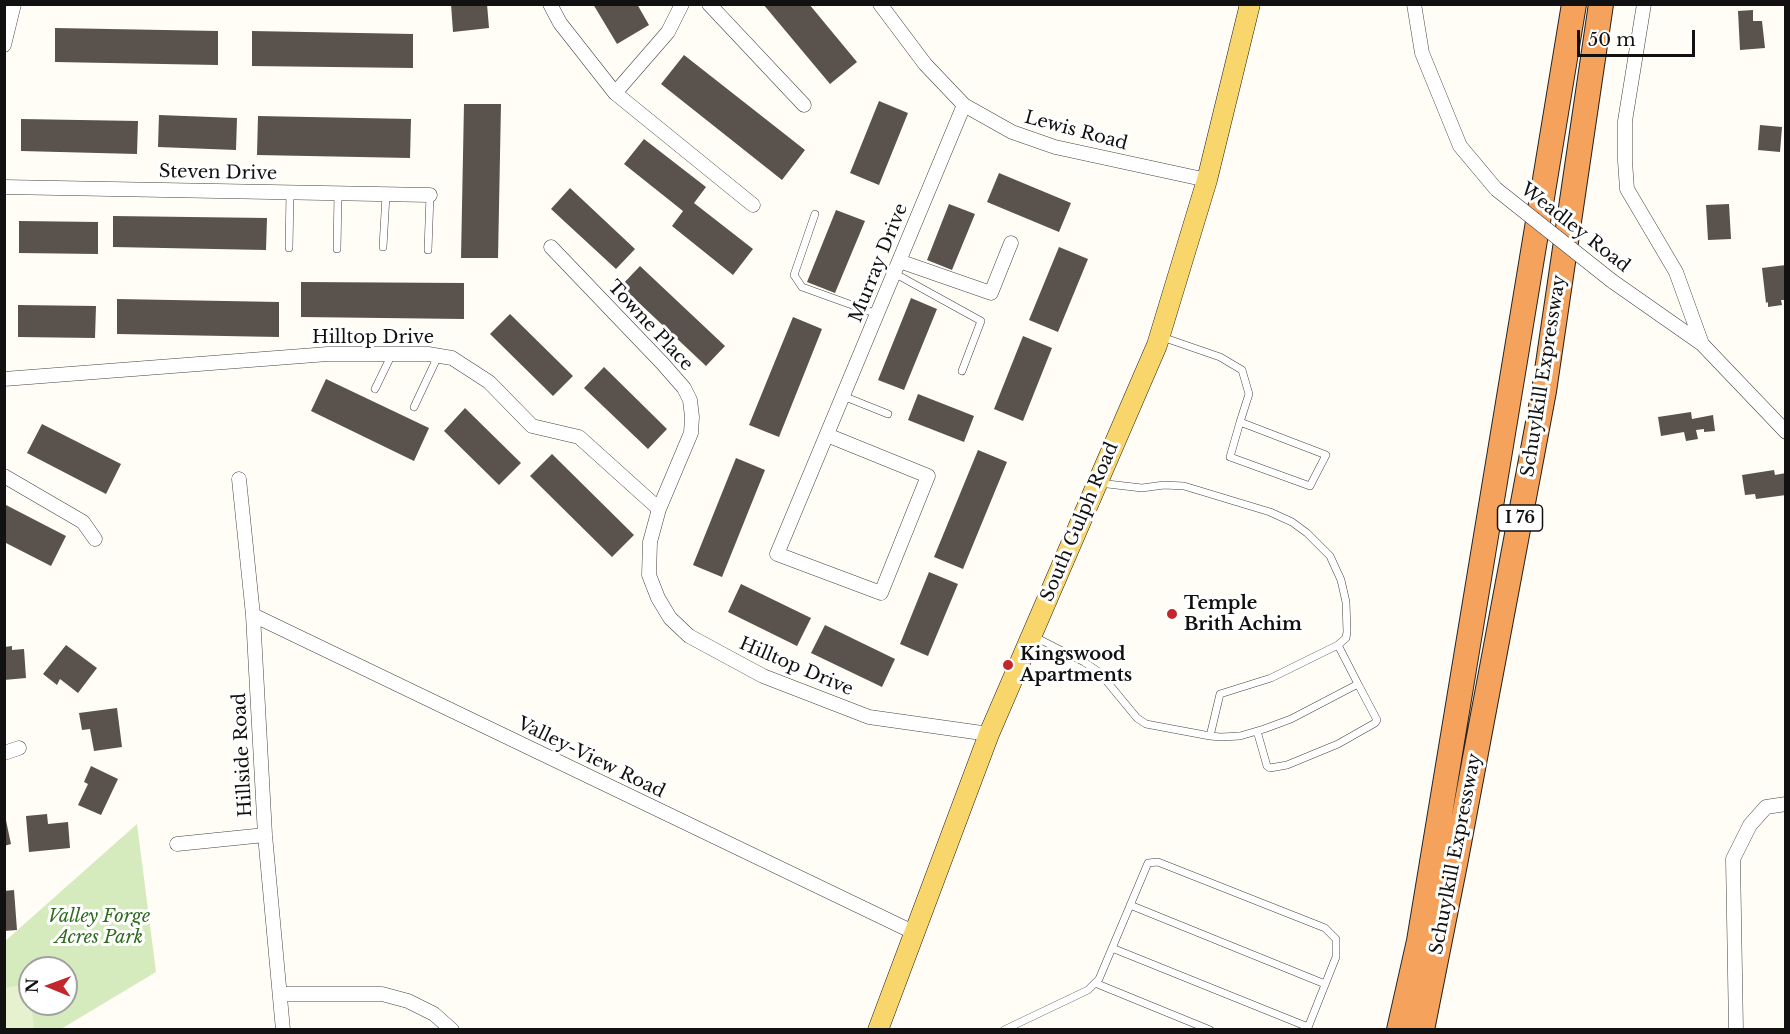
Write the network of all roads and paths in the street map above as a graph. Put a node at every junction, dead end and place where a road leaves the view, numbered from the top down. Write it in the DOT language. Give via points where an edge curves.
graph roads {
  1 [pos="14,4"];
  2 [pos="550,4"];
  3 [pos="682,4"];
  4 [pos="709,4"];
  5 [pos="880,4"];
  6 [pos="1250,4"];
  7 [pos="1414,4"];
  8 [pos="1574,4"];
  9 [pos="1601,4"];
  10 [pos="1644,4"];
  11 [pos="4,45"];
  12 [pos="615,93"];
  13 [pos="804,105"];
  14 [pos="964,105"];
  15 [pos="1207,180"];
  16 [pos="4,187"];
  17 [pos="290,193"];
  18 [pos="338,194"];
  19 [pos="386,195"];
  20 [pos="430,195"];
  21 [pos="753,206"];
  22 [pos="815,214"];
  23 [pos="1011,243"];
  24 [pos="384,247"];
  25 [pos="551,247"];
  26 [pos="289,248"];
  27 [pos="337,249"];
  28 [pos="428,250"];
  29 [pos="896,267"];
  30 [pos="877,314"];
  31 [pos="1159,336"];
  32 [pos="1702,344"];
  33 [pos="392,354"];
  34 [pos="438,356"];
  35 [pos="962,371"];
  36 [pos="4,379"];
  37 [pos="375,389"];
  38 [pos="843,396"];
  39 [pos="414,407"];
  40 [pos="888,414"];
  41 [pos="1240,422"];
  42 [pos="1785,432"];
  43 [pos="827,435"];
  44 [pos="4,476"];
  45 [pos="239,479"];
  46 [pos="1097,483"];
  47 [pos="659,509"];
  48 [pos="95,539"];
  49 [pos="253,615"];
  50 [pos="1031,635"];
  51 [pos="1338,645"];
  52 [pos="1358,684"];
  53 [pos="1257,731"];
  54 [pos="989,734"];
  55 [pos="1210,736"];
  56 [pos="19,748"];
  57 [pos="4,753"];
  58 [pos="1785,804"];
  59 [pos="265,835"];
  60 [pos="177,844"];
  61 [pos="1130,905"];
  62 [pos="913,932"];
  63 [pos="1112,948"];
  64 [pos="1095,983"];
  65 [pos="1326,984"];
  66 [pos="281,994"];
  67 [pos="1195,1027"];
  68 [pos="1307,1028"];
  69 [pos="283,1029"];
  70 [pos="452,1029"];
  71 [pos="878,1029"];
  72 [pos="1004,1029"];
  73 [pos="1210,1029"];
  74 [pos="1399,1029"];
  75 [pos="1422,1029"];
  76 [pos="1736,1029"];
  1 -- 11 [label="street"];
  2 -- 12 [label="street" via="560,23"];
  3 -- 12 [label="street" via="668,32"];
  4 -- 13 [label="street"];
  5 -- 14 [label="street, Lewis Road" via="925,64"];
  6 -- 15 [label="main road, South Gulph Road"];
  7 -- 32 [label="street, Weadley Road, bridge" via="1422,54 1460,146 1496,189 1612,281"];
  8 -- 74 [label="highway, Schuylkill Expressway / I 76" via="1419,941"];
  9 -- 75 [label="highway, Schuylkill Expressway / I 76" via="1544,391"];
  10 -- 32 [label="street" via="1625,121 1627,189 1676,272"];
  12 -- 21 [label="street"];
  14 -- 15 [label="street, Lewis Road" via="1012,132 1054,147"];
  14 -- 29 [label="street, Murray Drive"];
  15 -- 31 [label="main road, South Gulph Road"];
  16 -- 17 [label="street, Steven Drive"];
  17 -- 18 [label="street, Steven Drive"];
  17 -- 26 [label="lane"];
  18 -- 19 [label="street, Steven Drive"];
  18 -- 27 [label="lane"];
  19 -- 20 [label="street, Steven Drive"];
  19 -- 24 [label="lane"];
  20 -- 28 [label="lane"];
  22 -- 30 [label="lane" via="794,275 802,287"];
  23 -- 29 [label="street" via="991,293"];
  25 -- 47 [label="street, Towne Place" via="663,364 690,400 691,433"];
  29 -- 30 [label="street, Murray Drive"];
  29 -- 35 [label="lane" via="981,321"];
  30 -- 38 [label="street, Murray Drive"];
  31 -- 41 [label="lane" via="1220,357 1242,370 1249,394"];
  31 -- 46 [label="main road, South Gulph Road"];
  32 -- 42 [label="street, Weadley Road"];
  33 -- 34 [label="street, Hilltop Drive"];
  33 -- 36 [label="street, Hilltop Drive" via="328,354"];
  33 -- 37 [label="lane"];
  34 -- 39 [label="lane"];
  34 -- 47 [label="street, Hilltop Drive" via="453,358 489,382 532,426 579,438"];
  38 -- 40 [label="lane"];
  38 -- 43 [label="street, Murray Drive"];
  41 -- 41 [label="lane" via="1230,457 1310,486 1326,455"];
  43 -- 43 [label="street, Murray Drive" via="777,554 881,593 928,476"];
  44 -- 48 [label="street" via="83,522"];
  45 -- 49 [label="street, Hillside Road"];
  46 -- 50 [label="main road, South Gulph Road"];
  46 -- 51 [label="lane" via="1142,488 1184,486 1292,522 1322,546 1341,580 1347,632"];
  47 -- 54 [label="street, Hilltop Drive" via="650,542 650,575 670,618 689,636 763,676 869,717"];
  49 -- 59 [label="street, Hillside Road"];
  49 -- 62 [label="street, Valley-View Road"];
  50 -- 54 [label="main road, South Gulph Road"];
  50 -- 55 [label="lane" via="1098,672 1146,724"];
  51 -- 52 [label="lane"];
  51 -- 55 [label="lane" via="1271,678 1220,694"];
  52 -- 53 [label="lane"];
  52 -- 53 [label="lane" via="1377,718 1375,723 1338,744 1274,768 1267,766"];
  53 -- 55 [label="lane" via="1240,736"];
  54 -- 62 [label="main road, South Gulph Road"];
  56 -- 57 [label="street"];
  58 -- 76 [label="street" via="1766,807 1750,825 1733,859"];
  59 -- 60 [label="street"];
  59 -- 66 [label="street, Hillside Road"];
  61 -- 63 [label="lane"];
  61 -- 65 [label="lane"];
  61 -- 65 [label="lane" via="1148,863 1158,862 1325,928 1336,939 1336,957"];
  62 -- 71 [label="main road, South Gulph Road"];
  63 -- 64 [label="lane"];
  63 -- 68 [label="lane"];
  64 -- 67 [label="lane"];
  64 -- 72 [label="lane" via="1088,990"];
  65 -- 68 [label="lane"];
  66 -- 69 [label="street, Hillside Road"];
  66 -- 70 [label="street" via="382,994 408,1001"];
  67 -- 73 [label="lane"];
}
